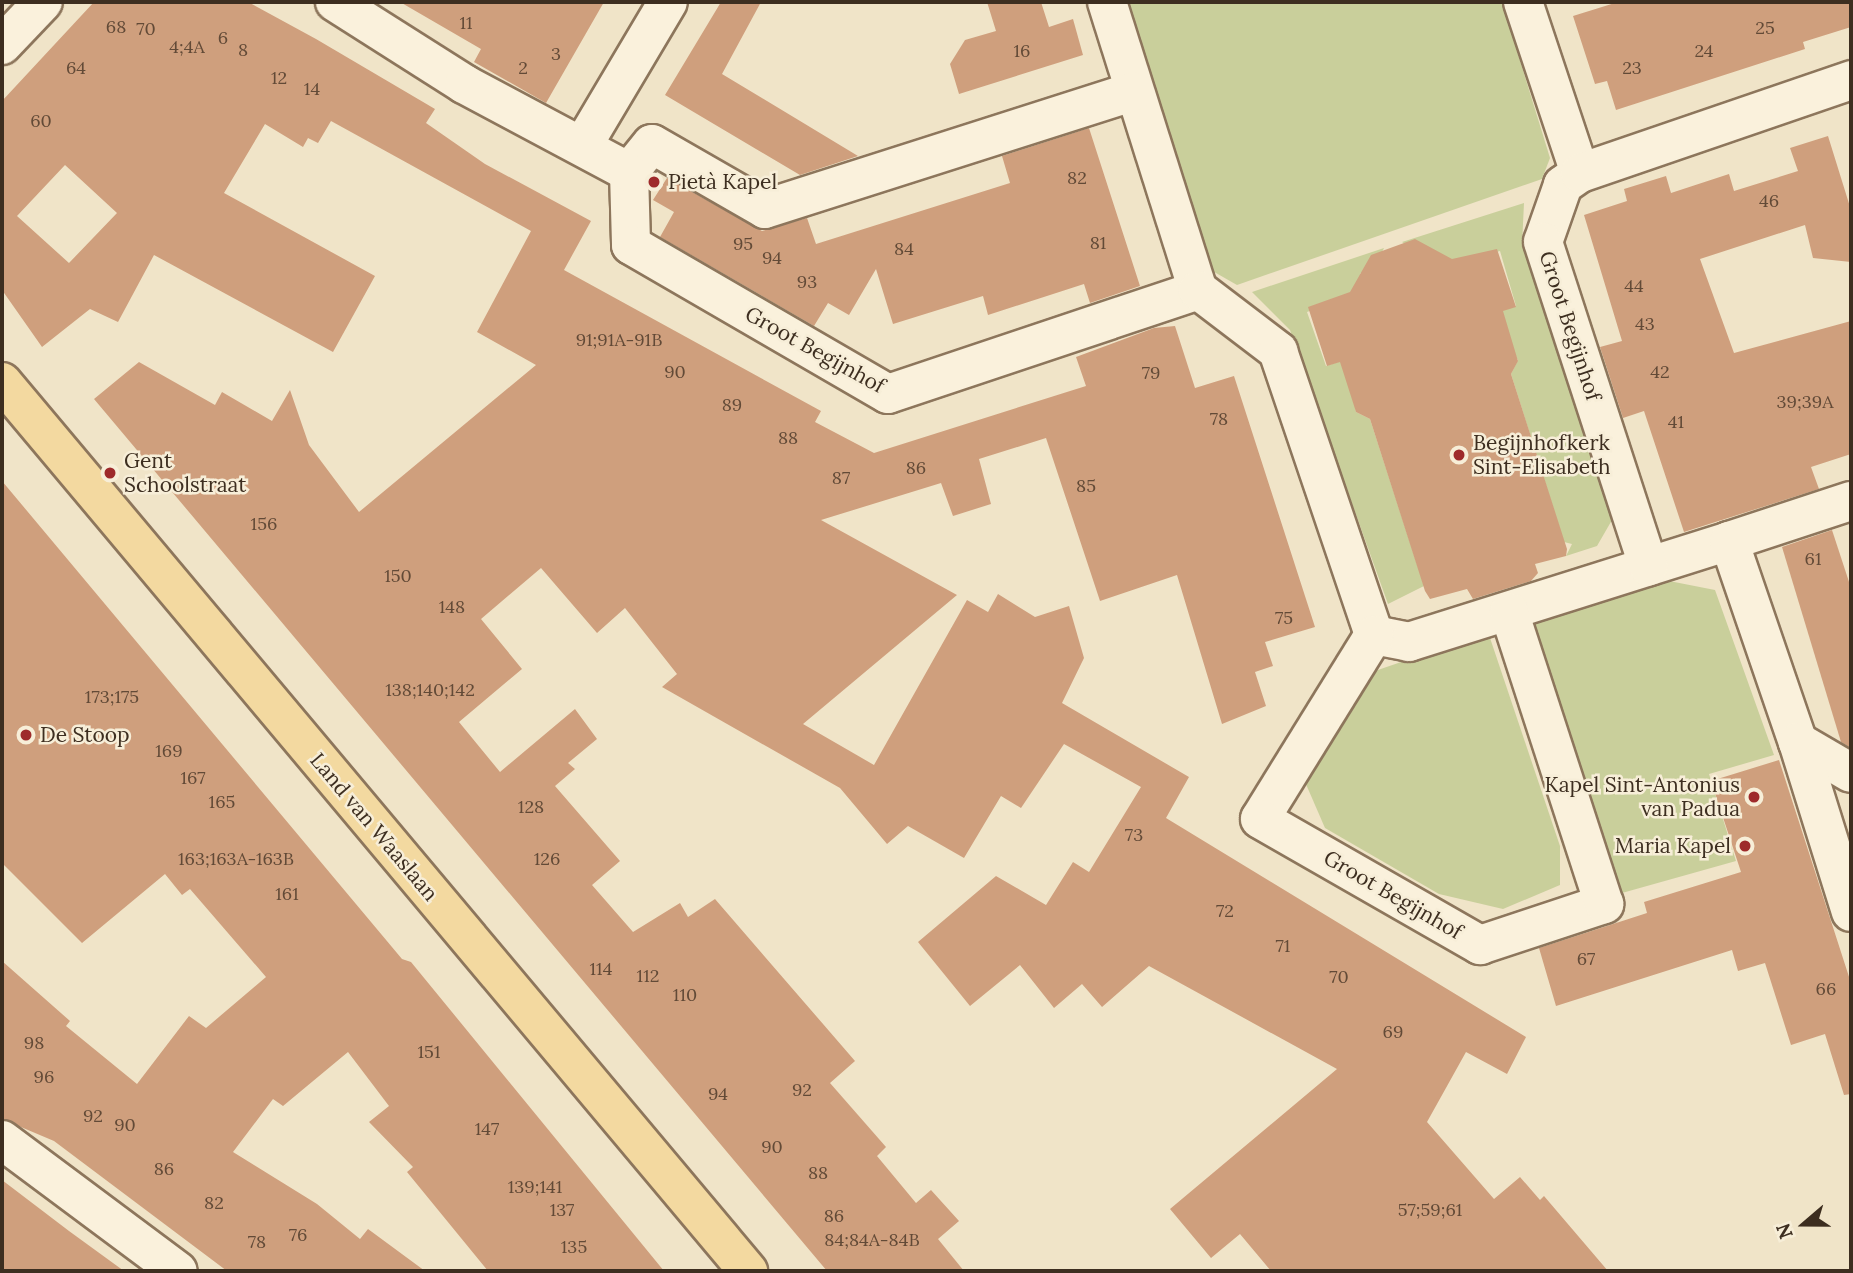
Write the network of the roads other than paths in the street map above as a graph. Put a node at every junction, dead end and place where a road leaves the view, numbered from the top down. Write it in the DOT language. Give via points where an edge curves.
graph roads {
  1 [pos="43,2"];
  2 [pos="335,2"];
  3 [pos="668,2"];
  4 [pos="1107,2"];
  5 [pos="1523,2"];
  6 [pos="2,45"];
  7 [pos="1851,80"];
  8 [pos="1134,91"];
  9 [pos="583,145"];
  10 [pos="629,172"];
  11 [pos="1580,173"];
  12 [pos="1198,290"];
  13 [pos="2,382"];
  14 [pos="1851,501"];
  15 [pos="1728,541"];
  16 [pos="1648,566"];
  17 [pos="1509,612"];
  18 [pos="1374,635"];
  19 [pos="1798,742"];
  20 [pos="1851,773"];
  21 [pos="1851,912"];
  22 [pos="2,1140"];
  23 [pos="178,1271"];
  24 [pos="748,1271"];
  1 -- 6 [label="street"];
  2 -- 9 [label="street" via="464,84"];
  3 -- 9 [label="street"];
  4 -- 8 [label="street"];
  5 -- 11 [label="street"];
  7 -- 11 [label="street"];
  8 -- 10 [label="street" via="765,209 652,144"];
  8 -- 12 [label="street"];
  9 -- 10 [label="street"];
  10 -- 12 [label="street, Groot Begijnhof" via="631,244 888,394"];
  11 -- 16 [label="street, Groot Begijnhof" via="1563,185 1543,242"];
  12 -- 18 [label="street" via="1278,351"];
  13 -- 24 [label="main road, Land van Waaslaan"];
  14 -- 15 [label="street"];
  15 -- 16 [label="street"];
  15 -- 19 [label="street"];
  16 -- 17 [label="street"];
  17 -- 18 [label="street" via="1409,642"];
  17 -- 18 [label="street, Groot Begijnhof" via="1604,904 1480,945 1259,819"];
  19 -- 20 [label="street"];
  19 -- 21 [label="street"];
  22 -- 23 [label="street"];
}
